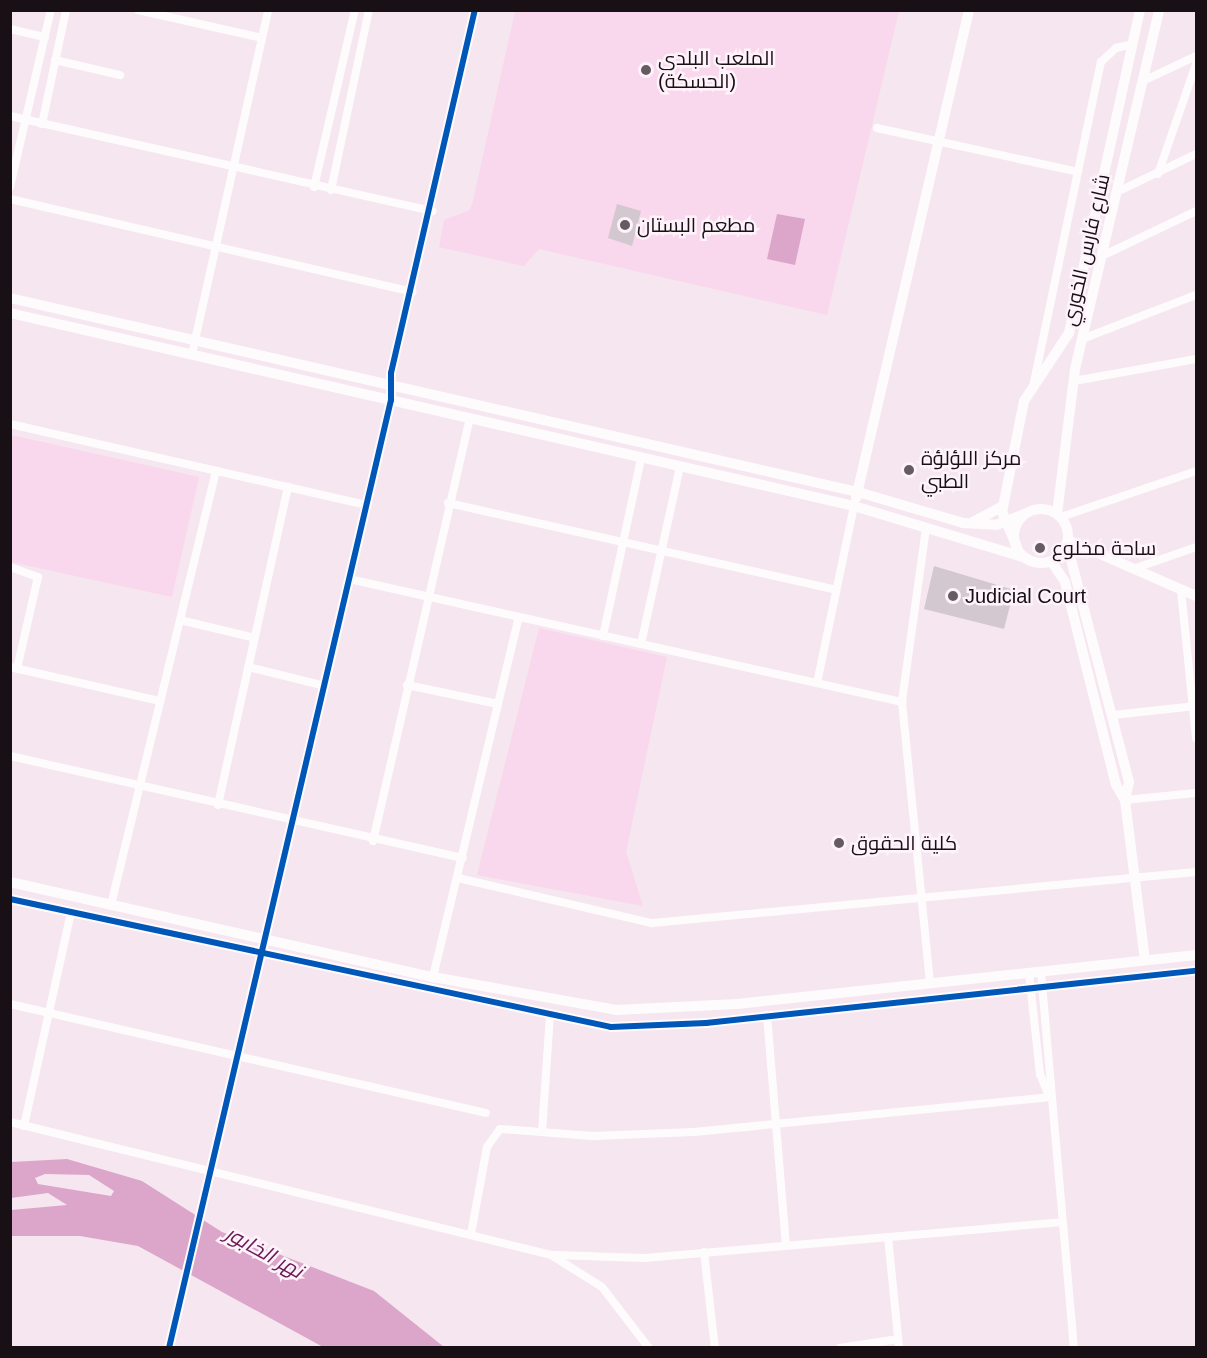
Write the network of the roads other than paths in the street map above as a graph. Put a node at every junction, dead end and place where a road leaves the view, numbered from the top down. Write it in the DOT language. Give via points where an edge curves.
graph roads {
  1 [pos="51,10"];
  2 [pos="66,10"];
  3 [pos="138,10"];
  4 [pos="268,10"];
  5 [pos="355,10"];
  6 [pos="369,10"];
  7 [pos="475,10"];
  8 [pos="969,10"];
  9 [pos="1140,10"];
  10 [pos="1159,10"];
  11 [pos="10,29"];
  12 [pos="45,37"];
  13 [pos="262,38"];
  14 [pos="1133,44"];
  15 [pos="1197,56"];
  16 [pos="55,60"];
  17 [pos="1197,64"];
  18 [pos="120,75"];
  19 [pos="1143,81"];
  20 [pos="10,117"];
  21 [pos="26,120"];
  22 [pos="42,124"];
  23 [pos="877,128"];
  24 [pos="941,142"];
  25 [pos="1197,154"];
  26 [pos="233,169"];
  27 [pos="1078,172"];
  28 [pos="1158,174"];
  29 [pos="10,187"];
  30 [pos="314,187"];
  31 [pos="330,190"];
  32 [pos="1117,192"];
  33 [pos="10,199"];
  34 [pos="433,211"];
  35 [pos="1197,211"];
  36 [pos="216,247"];
  37 [pos="1102,256"];
  38 [pos="412,292"];
  39 [pos="1197,295"];
  40 [pos="10,298"];
  41 [pos="10,313"];
  42 [pos="1082,339"];
  43 [pos="196,340"];
  44 [pos="192,354"];
  45 [pos="1197,359"];
  46 [pos="1074,381"];
  47 [pos="1034,382"];
  48 [pos="390,385"];
  49 [pos="391,400"];
  50 [pos="469,421"];
  51 [pos="10,424"];
  52 [pos="641,458"];
  53 [pos="680,467"];
  54 [pos="216,471"];
  55 [pos="1197,471"];
  56 [pos="288,487"];
  57 [pos="858,492"];
  58 [pos="448,503"];
  59 [pos="366,505"];
  60 [pos="854,506"];
  61 [pos="1003,506"];
  62 [pos="1028,513"];
  63 [pos="1059,515"];
  64 [pos="963,523"];
  65 [pos="1005,523"];
  66 [pos="926,528"];
  67 [pos="623,542"];
  68 [pos="1068,542"];
  69 [pos="1197,546"];
  70 [pos="1017,547"];
  71 [pos="661,550"];
  72 [pos="1026,558"];
  73 [pos="1051,561"];
  74 [pos="10,567"];
  75 [pos="1129,571"];
  76 [pos="349,579"];
  77 [pos="836,590"];
  78 [pos="1181,590"];
  79 [pos="1197,596"];
  80 [pos="427,597"];
  81 [pos="519,617"];
  82 [pos="180,620"];
  83 [pos="603,636"];
  84 [pos="255,638"];
  85 [pos="641,644"];
  86 [pos="248,667"];
  87 [pos="14,668"];
  88 [pos="817,683"];
  89 [pos="407,685"];
  90 [pos="325,686"];
  91 [pos="160,701"];
  92 [pos="902,702"];
  93 [pos="498,704"];
  94 [pos="1195,706"];
  95 [pos="1113,715"];
  96 [pos="1197,738"];
  97 [pos="10,756"];
  98 [pos="140,785"];
  99 [pos="1197,793"];
  100 [pos="1125,800"];
  101 [pos="218,805"];
  102 [pos="293,824"];
  103 [pos="373,842"];
  104 [pos="463,858"];
  105 [pos="1197,872"];
  106 [pos="458,878"];
  107 [pos="1135,878"];
  108 [pos="10,882"];
  109 [pos="921,898"];
  110 [pos="10,899"];
  111 [pos="111,905"];
  112 [pos="71,912"];
  113 [pos="265,940"];
  114 [pos="1197,955"];
  115 [pos="262,956"];
  116 [pos="1145,960"];
  117 [pos="1197,971"];
  118 [pos="1041,972"];
  119 [pos="1029,973"];
  120 [pos="433,977"];
  121 [pos="930,983"];
  122 [pos="1043,988"];
  123 [pos="1030,990"];
  124 [pos="429,991"];
  125 [pos="10,1004"];
  126 [pos="49,1012"];
  127 [pos="550,1015"];
  128 [pos="767,1015"];
  129 [pos="238,1055"];
  130 [pos="1049,1097"];
  131 [pos="486,1113"];
  132 [pos="10,1122"];
  133 [pos="777,1124"];
  134 [pos="24,1126"];
  135 [pos="542,1132"];
  136 [pos="1062,1222"];
  137 [pos="471,1234"];
  138 [pos="888,1237"];
  139 [pos="786,1244"];
  140 [pos="704,1252"];
  141 [pos="551,1255"];
  142 [pos="898,1343"];
  143 [pos="169,1347"];
  144 [pos="649,1347"];
  145 [pos="715,1347"];
  146 [pos="840,1347"];
  147 [pos="1074,1347"];
  1 -- 12 [label="street"];
  2 -- 16 [label="street"];
  3 -- 13 [label="street"];
  4 -- 13 [label="street"];
  5 -- 30 [label="street"];
  6 -- 31 [label="street"];
  7 -- 34 [label="street"];
  8 -- 24 [label="street"];
  9 -- 14 [label="street, شارع فارس الخوري"];
  10 -- 19 [label="street"];
  11 -- 12 [label="street"];
  12 -- 21 [label="street"];
  13 -- 26 [label="street"];
  14 -- 27 [label="street" via="1116,48 1101,62"];
  14 -- 47 [label="street, شارع فارس الخوري" via="1069,333"];
  15 -- 19 [label="street"];
  16 -- 18 [label="street"];
  16 -- 22 [label="street"];
  17 -- 28 [label="street"];
  19 -- 32 [label="street"];
  20 -- 21 [label="street"];
  21 -- 22 [label="street"];
  21 -- 29 [label="street"];
  22 -- 26 [label="street"];
  23 -- 24 [label="street"];
  24 -- 27 [label="street"];
  24 -- 57 [label="street"];
  25 -- 28 [label="street"];
  26 -- 30 [label="street"];
  26 -- 36 [label="street"];
  27 -- 47 [label="street"];
  28 -- 32 [label="street"];
  30 -- 31 [label="street"];
  31 -- 34 [label="street"];
  32 -- 37 [label="street"];
  33 -- 36 [label="street"];
  34 -- 38 [label="street"];
  35 -- 37 [label="street"];
  36 -- 38 [label="street"];
  36 -- 43 [label="street"];
  37 -- 42 [label="street"];
  38 -- 48 [label="street"];
  39 -- 42 [label="street"];
  40 -- 43 [label="street"];
  41 -- 44 [label="street"];
  42 -- 46 [label="street"];
  43 -- 44 [label="street"];
  43 -- 48 [label="street"];
  44 -- 49 [label="street"];
  45 -- 46 [label="street"];
  46 -- 63 [label="street"];
  47 -- 61 [label="street, شارع فارس الخوري" via="1023,401"];
  48 -- 49 [label="street"];
  48 -- 57 [label="street"];
  49 -- 50 [label="street"];
  49 -- 59 [label="street"];
  50 -- 52 [label="street"];
  50 -- 58 [label="street"];
  51 -- 54 [label="street"];
  52 -- 53 [label="street"];
  52 -- 67 [label="street"];
  53 -- 60 [label="street"];
  53 -- 71 [label="street"];
  54 -- 56 [label="street"];
  54 -- 82 [label="street"];
  55 -- 63 [label="street"];
  56 -- 59 [label="street"];
  56 -- 84 [label="street"];
  57 -- 60 [label="street"];
  57 -- 64 [label="street"];
  58 -- 67 [label="street"];
  58 -- 80 [label="street"];
  59 -- 76 [label="street"];
  60 -- 66 [label="street"];
  60 -- 77 [label="street"];
  61 -- 64 [label="street" via="987,518"];
  61 -- 65 [label="street, شارع فارس الخوري"];
  62 -- 63 [label="street" via="1042,509"];
  62 -- 65 [label="street"];
  62 -- 70 [label="street" via="1016,529"];
  63 -- 68 [label="street"];
  64 -- 65 [label="street"];
  65 -- 70 [label="street, شارع فارس الخوري"];
  66 -- 72 [label="street"];
  66 -- 92 [label="street"];
  67 -- 71 [label="street"];
  67 -- 83 [label="street"];
  68 -- 73 [label="street"];
  68 -- 75 [label="street"];
  68 -- 95 [label="street"];
  69 -- 75 [label="street"];
  70 -- 72 [label="street"];
  71 -- 77 [label="street"];
  71 -- 85 [label="street"];
  72 -- 73 [label="street"];
  73 -- 100 [label="street" via="1065,582 1116,785"];
  74 -- 87 [label="street" via="38,577"];
  75 -- 78 [label="street"];
  76 -- 80 [label="street"];
  76 -- 90 [label="street"];
  77 -- 88 [label="street"];
  78 -- 79 [label="street"];
  78 -- 94 [label="street"];
  80 -- 81 [label="street"];
  80 -- 89 [label="street"];
  81 -- 83 [label="street"];
  81 -- 93 [label="street"];
  82 -- 84 [label="street"];
  82 -- 91 [label="street"];
  83 -- 85 [label="street"];
  84 -- 86 [label="street"];
  85 -- 88 [label="street"];
  86 -- 90 [label="street"];
  86 -- 101 [label="street"];
  87 -- 91 [label="street"];
  88 -- 92 [label="street"];
  89 -- 93 [label="street"];
  89 -- 103 [label="street"];
  90 -- 102 [label="street"];
  91 -- 98 [label="street"];
  92 -- 109 [label="street"];
  93 -- 104 [label="street"];
  94 -- 95 [label="street"];
  94 -- 96 [label="street"];
  95 -- 100 [label="street" via="1129,782"];
  97 -- 98 [label="street"];
  98 -- 101 [label="street"];
  98 -- 111 [label="street"];
  99 -- 100 [label="street"];
  100 -- 107 [label="street"];
  101 -- 102 [label="street"];
  102 -- 103 [label="street"];
  102 -- 113 [label="street"];
  103 -- 104 [label="street"];
  104 -- 106 [label="street"];
  105 -- 107 [label="street"];
  106 -- 109 [label="street" via="652,923"];
  106 -- 120 [label="street"];
  107 -- 109 [label="street"];
  107 -- 116 [label="street"];
  108 -- 111 [label="street"];
  109 -- 121 [label="street"];
  110 -- 112 [label="street"];
  111 -- 113 [label="street"];
  112 -- 115 [label="street"];
  112 -- 126 [label="street"];
  113 -- 115 [label="street"];
  113 -- 120 [label="street"];
  114 -- 116 [label="street"];
  115 -- 124 [label="street"];
  115 -- 129 [label="street"];
  116 -- 118 [label="street"];
  117 -- 122 [label="street"];
  118 -- 119 [label="street"];
  118 -- 122 [label="street"];
  119 -- 121 [label="street"];
  119 -- 123 [label="street"];
  120 -- 121 [label="street" via="570,1005 642,1010"];
  120 -- 124 [label="street"];
  122 -- 123 [label="street"];
  122 -- 130 [label="street"];
  123 -- 128 [label="street"];
  123 -- 130 [label="street" via="1040,1074"];
  124 -- 127 [label="street"];
  125 -- 126 [label="street"];
  126 -- 129 [label="street"];
  126 -- 134 [label="street"];
  127 -- 128 [label="street" via="636,1027"];
  127 -- 135 [label="street"];
  128 -- 133 [label="street"];
  129 -- 131 [label="street"];
  129 -- 143 [label="street"];
  130 -- 133 [label="street"];
  130 -- 136 [label="street"];
  132 -- 134 [label="street"];
  133 -- 135 [label="street" via="610,1136"];
  133 -- 139 [label="street"];
  134 -- 137 [label="street"];
  135 -- 137 [label="street" via="510,1128 494,1135"];
  136 -- 138 [label="street"];
  136 -- 147 [label="street"];
  137 -- 141 [label="street"];
  138 -- 139 [label="street"];
  138 -- 142 [label="street"];
  139 -- 140 [label="street"];
  140 -- 141 [label="street" via="622,1258"];
  140 -- 145 [label="street"];
  141 -- 144 [label="street" via="602,1287"];
  142 -- 146 [label="street"];
}
